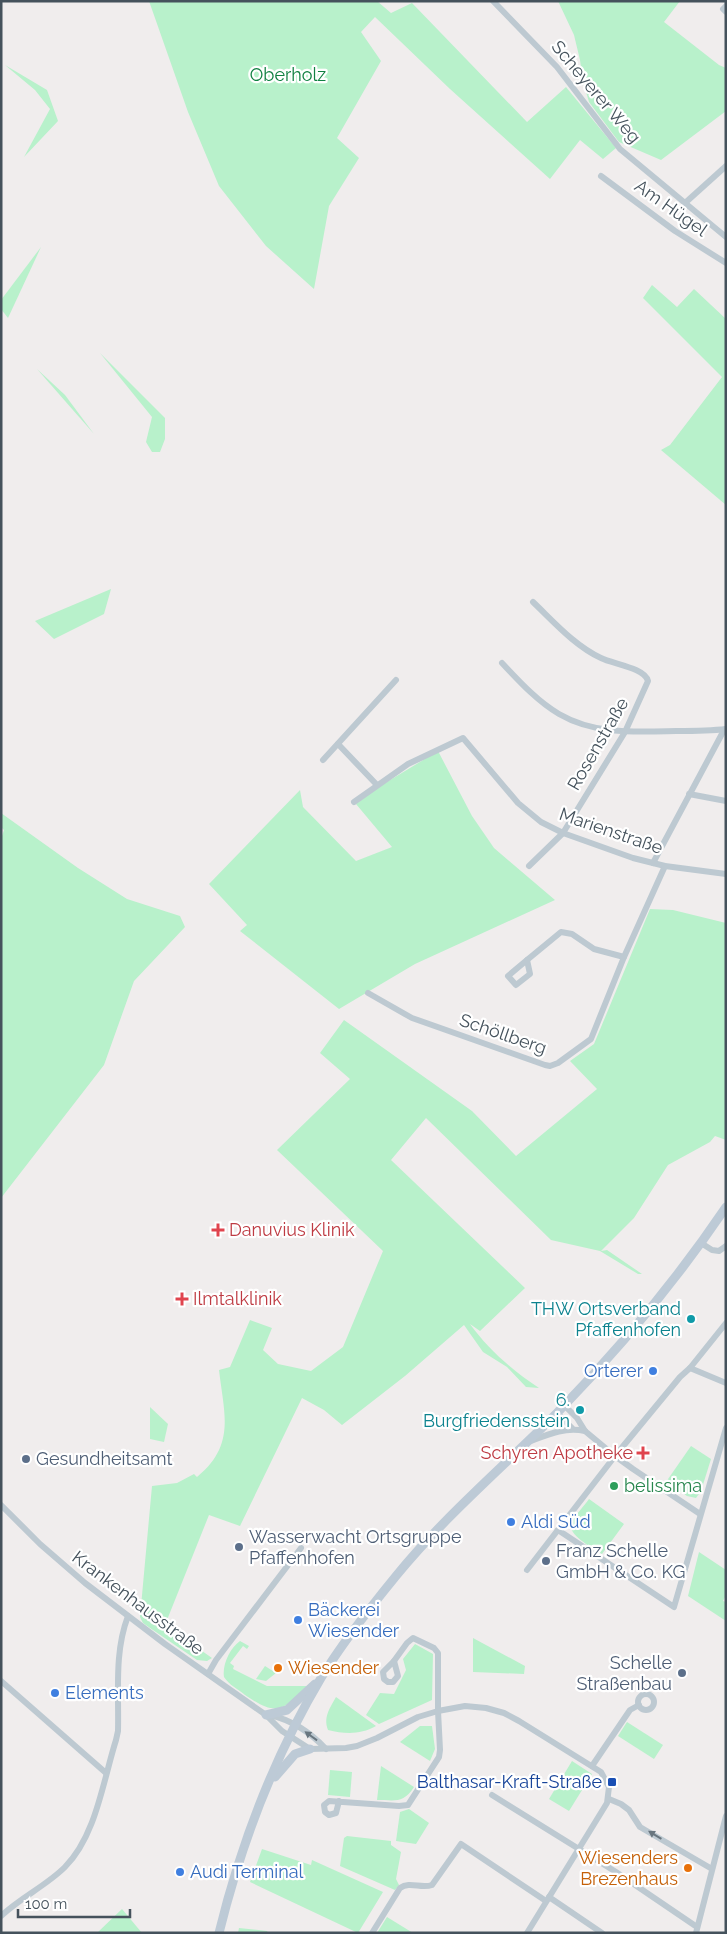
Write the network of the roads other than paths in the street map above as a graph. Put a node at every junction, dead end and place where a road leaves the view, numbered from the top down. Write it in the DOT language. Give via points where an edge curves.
graph roads {
  1 [pos="493,1"];
  2 [pos="726,6"];
  3 [pos="726,12"];
  4 [pos="726,166"];
  5 [pos="601,176"];
  6 [pos="686,203"];
  7 [pos="726,237"];
  8 [pos="726,263"];
  9 [pos="533,602"];
  10 [pos="502,663"];
  11 [pos="396,680"];
  12 [pos="725,730"];
  13 [pos="625,732"];
  14 [pos="338,744"];
  15 [pos="323,760"];
  16 [pos="377,785"];
  17 [pos="689,794"];
  18 [pos="726,801"];
  19 [pos="354,802"];
  20 [pos="563,833"];
  21 [pos="653,863"];
  22 [pos="529,866"];
  23 [pos="665,866"];
  24 [pos="726,874"];
  25 [pos="624,957"];
  26 [pos="527,960"];
  27 [pos="368,993"];
  28 [pos="726,1207"];
  29 [pos="701,1243"];
  30 [pos="726,1246"];
  31 [pos="726,1323"];
  32 [pos="690,1368"];
  33 [pos="726,1383"];
  34 [pos="564,1405"];
  35 [pos="557,1413"];
  36 [pos="572,1428"];
  37 [pos="726,1428"];
  38 [pos="585,1431"];
  39 [pos="527,1442"];
  40 [pos="615,1456"];
  41 [pos="1,1504"];
  42 [pos="700,1514"];
  43 [pos="558,1530"];
  44 [pos="301,1548"];
  45 [pos="527,1570"];
  46 [pos="128,1616"];
  47 [pos="394,1661"];
  48 [pos="208,1674"];
  49 [pos="321,1679"];
  50 [pos="1,1681"];
  51 [pos="639,1705"];
  52 [pos="438,1711"];
  53 [pos="266,1715"];
  54 [pos="296,1725"];
  55 [pos="290,1737"];
  56 [pos="310,1749"];
  57 [pos="326,1749"];
  58 [pos="592,1766"];
  59 [pos="106,1773"];
  60 [pos="266,1789"];
  61 [pos="492,1795"];
  62 [pos="609,1799"];
  63 [pos="339,1801"];
  64 [pos="726,1816"];
  65 [pos="579,1849"];
  66 [pos="712,1869"];
  67 [pos="548,1899"];
  68 [pos="1,1916"];
  69 [pos="697,1930"];
  70 [pos="219,1933"];
  71 [pos="372,1933"];
  72 [pos="527,1933"];
  73 [pos="602,1933"];
  1 -- 6 [label="street, Scheyerer Weg" via="557,67 620,149"];
  2 -- 3 [label="street" via="723,10"];
  4 -- 6 [label="street"];
  5 -- 8 [label="street, Am Hügel" via="682,236"];
  6 -- 7 [label="street, Scheyerer Weg"];
  9 -- 13 [label="street, Rosenstraße" via="589,652 640,671 648,679"];
  10 -- 13 [label="street" via="559,713 594,727"];
  11 -- 14 [label="street"];
  12 -- 13 [label="street"];
  12 -- 17 [label="street"];
  13 -- 20 [label="street, Rosenstraße"];
  14 -- 15 [label="street"];
  14 -- 16 [label="street"];
  16 -- 19 [label="street"];
  16 -- 20 [label="street, Marienstraße" via="408,764 464,738 526,811"];
  17 -- 18 [label="street"];
  17 -- 21 [label="street"];
  20 -- 21 [label="street, Marienstraße"];
  20 -- 22 [label="street, Rosenstraße"];
  21 -- 23 [label="street, Marienstraße"];
  23 -- 24 [label="street, Marienstraße"];
  23 -- 25 [label="street, Schöllberg"];
  25 -- 26 [label="street" via="594,949 567,932 561,932"];
  25 -- 27 [label="street, Schöllberg" via="591,1039 550,1066 418,1020"];
  28 -- 29 [label="main road"];
  29 -- 30 [label="street" via="719,1251"];
  29 -- 34 [label="main road" via="632,1332"];
  31 -- 32 [label="street"];
  32 -- 33 [label="street"];
  32 -- 40 [label="street"];
  34 -- 35 [label="main road"];
  34 -- 38 [label="street"];
  35 -- 36 [label="street"];
  35 -- 39 [label="main road"];
  36 -- 38 [label="street"];
  36 -- 39 [label="street"];
  37 -- 42 [label="street"];
  38 -- 40 [label="street"];
  39 -- 49 [label="main road" via="397,1575"];
  40 -- 42 [label="street"];
  40 -- 43 [label="street"];
  41 -- 46 [label="street, Krankenhausstraße" via="66,1568"];
  42 -- 43 [label="street" via="674,1607"];
  43 -- 45 [label="street"];
  44 -- 48 [label="street"];
  46 -- 48 [label="street, Krankenhausstraße"];
  46 -- 59 [label="street" via="119,1648 118,1731"];
  47 -- 52 [label="street" via="413,1638 437,1651"];
  48 -- 53 [label="street, Krankenhausstraße"];
  49 -- 53 [label="main road" via="287,1710"];
  49 -- 54 [label="main road"];
  50 -- 59 [label="street"];
  51 -- 58 [label="street" via="630,1710"];
  52 -- 57 [label="street" via="418,1717 367,1743"];
  52 -- 58 [label="street" via="465,1706 504,1714"];
  52 -- 63 [label="street" via="439,1757 410,1803 399,1806"];
  53 -- 54 [label="street, Krankenhausstraße" via="283,1718"];
  53 -- 55 [label="street, Krankenhausstraße"];
  54 -- 55 [label="main road"];
  57 -- 54 [label="street, Krankenhausstraße, one-way"];
  55 -- 56 [label="street, Krankenhausstraße"];
  55 -- 60 [label="main road"];
  56 -- 57 [label="street"];
  56 -- 60 [label="main road" via="292,1756"];
  58 -- 62 [label="street" via="606,1780"];
  59 -- 68 [label="street" via="88,1833 78,1850 52,1878"];
  60 -- 70 [label="main road" via="239,1861"];
  61 -- 65 [label="street"];
  62 -- 65 [label="street"];
  66 -- 62 [label="street, one-way" via="640,1827 629,1810"];
  64 -- 66 [label="street"];
  65 -- 67 [label="street"];
  65 -- 69 [label="street"];
  66 -- 69 [label="street"];
  67 -- 71 [label="street" via="461,1844 432,1886 400,1888"];
  67 -- 72 [label="street"];
  67 -- 73 [label="street"];
}
